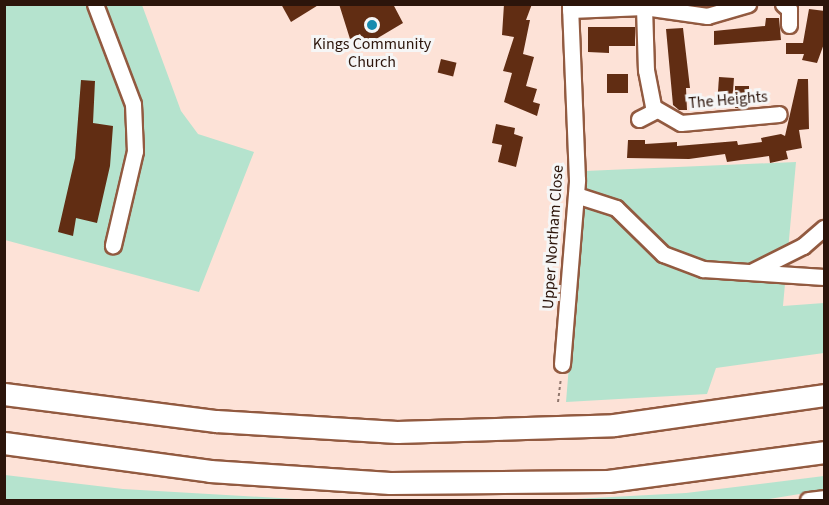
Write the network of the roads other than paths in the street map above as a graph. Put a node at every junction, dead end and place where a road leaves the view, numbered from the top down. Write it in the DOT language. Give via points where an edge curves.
graph roads {
  1 [pos="95,4"];
  2 [pos="748,4"];
  3 [pos="783,4"];
  4 [pos="570,7"];
  5 [pos="644,7"];
  6 [pos="789,25"];
  7 [pos="657,110"];
  8 [pos="779,114"];
  9 [pos="639,119"];
  10 [pos="576,195"];
  11 [pos="825,228"];
  12 [pos="113,245"];
  13 [pos="751,272"];
  14 [pos="825,277"];
  15 [pos="562,364"];
  16 [pos="4,394"];
  17 [pos="825,395"];
  18 [pos="4,444"];
  19 [pos="825,452"];
  20 [pos="825,498"];
  21 [pos="808,501"];
  1 -- 12 [label="street" via="133,104 135,151"];
  2 -- 5 [label="street" via="707,16"];
  3 -- 6 [label="street" via="789,9"];
  4 -- 5 [label="street"];
  4 -- 10 [label="street, Upper Northam Close"];
  5 -- 7 [label="street" via="646,70"];
  7 -- 8 [label="street, The Heights" via="681,123"];
  7 -- 9 [label="street"];
  10 -- 13 [label="street" via="616,208 663,254 703,269"];
  10 -- 15 [label="street, Upper Northam Close"];
  11 -- 13 [label="street" via="803,246"];
  13 -- 14 [label="street"];
  16 -- 17 [label="highway" via="216,421 397,432 614,425"];
  18 -- 19 [label="highway" via="210,471 390,483 608,481"];
  20 -- 21 [label="street"];
}
